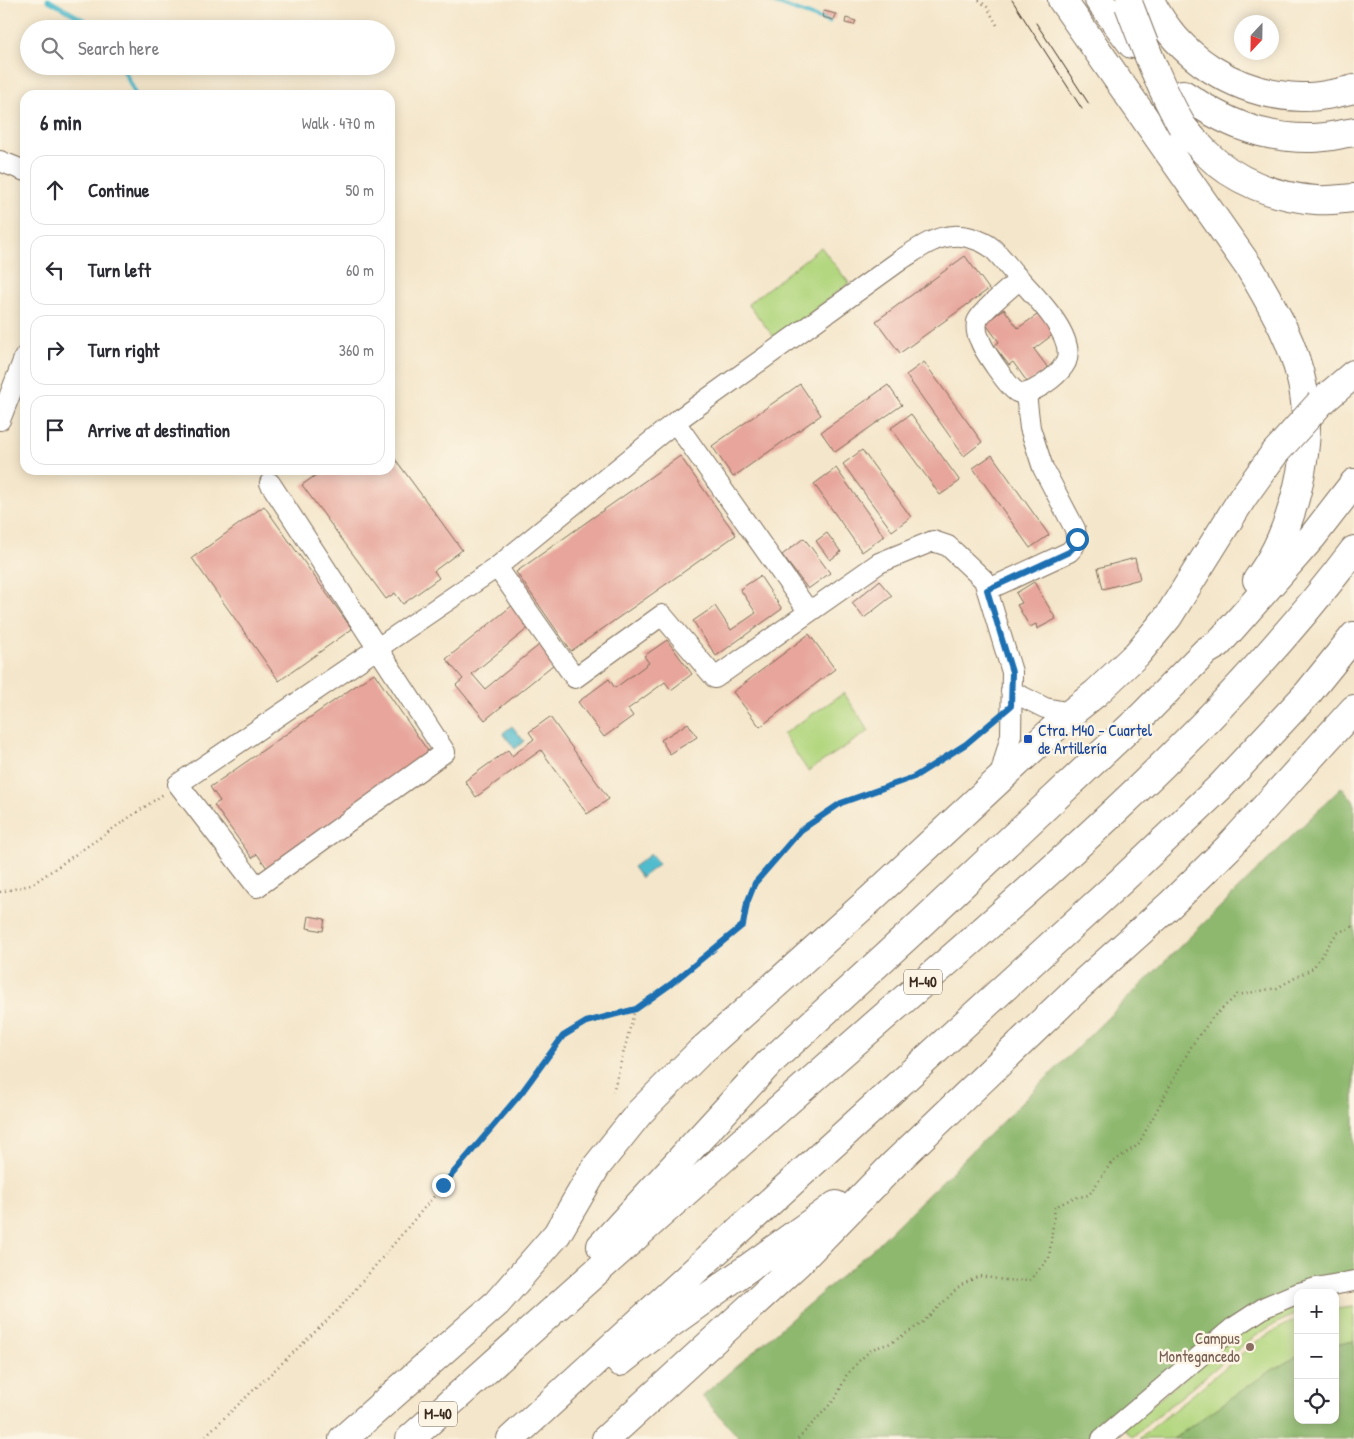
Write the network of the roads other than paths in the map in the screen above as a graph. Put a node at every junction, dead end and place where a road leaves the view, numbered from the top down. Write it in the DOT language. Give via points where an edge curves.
graph roads {
  1 [pos="1062,0"];
  2 [pos="1099,0"];
  3 [pos="1136,2"];
  4 [pos="1132,44"];
  5 [pos="1354,89"];
  6 [pos="1183,94"];
  7 [pos="1354,132"];
  8 [pos="0,161"];
  9 [pos="20,169"];
  10 [pos="1354,198"];
  11 [pos="1020,279"];
  12 [pos="20,369"];
  13 [pos="1354,374"];
  14 [pos="1026,394"];
  15 [pos="0,420"];
  16 [pos="675,422"];
  17 [pos="270,483"];
  18 [pos="1354,483"];
  19 [pos="1354,550"];
  20 [pos="496,566"];
  21 [pos="987,590"];
  22 [pos="809,612"];
  23 [pos="1354,636"];
  24 [pos="377,648"];
  25 [pos="1206,651"];
  26 [pos="1011,698"];
  27 [pos="1354,709"];
  28 [pos="1071,713"];
  29 [pos="999,780"];
  30 [pos="895,1163"];
  31 [pos="1354,1281"];
  32 [pos="1312,1289"];
  33 [pos="1294,1295"];
  34 [pos="466,1389"];
  35 [pos="343,1439"];
  36 [pos="410,1439"];
  37 [pos="512,1439"];
  38 [pos="606,1439"];
  39 [pos="1102,1439"];
  1 -- 25 [label="highway" via="1251,270 1289,341 1303,388 1306,435 1297,494 1281,541 1259,577 1226,620 1209,636"];
  2 -- 4 [label="highway"];
  3 -- 5 [label="highway" via="1156,12 1177,41 1203,64 1233,82 1269,94 1302,97"];
  3 -- 10 [label="highway, bridge" via="1155,74 1168,102 1182,126 1212,158 1258,188 1287,197 1317,200"];
  6 -- 7 [label="highway" via="1208,112 1240,127 1274,135 1313,138"];
  8 -- 9 [label="street"];
  11 -- 14 [label="street" via="1062,333 1067,349 1066,362 1057,373"];
  11 -- 14 [label="street" via="985,311 978,320 977,329 980,341 1009,386 1018,393"];
  11 -- 16 [label="street" via="992,248 977,240 954,236 936,238"];
  12 -- 15 [label="street"];
  13 -- 28 [label="highway, bridge" via="1320,403 1274,454 1243,497 1168,617 1137,654"];
  14 -- 21 [label="street" via="1030,428 1043,468 1075,529 1077,539 1069,552"];
  16 -- 20 [label="street"];
  16 -- 22 [label="street"];
  17 -- 24 [label="street"];
  18 -- 25 [label="highway" via="1218,644"];
  19 -- 34 [label="highway, M-40" via="1254,670 1187,742 1080,844"];
  20 -- 22 [label="street" via="575,678 662,615 716,678"];
  20 -- 24 [label="street"];
  21 -- 22 [label="street" via="984,580 948,546 933,541 879,563"];
  21 -- 26 [label="street" via="1012,672"];
  23 -- 37 [label="highway" via="1308,693 1220,788"];
  24 -- 24 [label="street" via="178,784 257,887 445,752"];
  25 -- 34 [label="highway" via="1135,723 769,1063"];
  26 -- 28 [label="street"];
  26 -- 29 [label="street" via="1011,735"];
  27 -- 30 [label="highway" via="1228,848"];
  28 -- 29 [label="highway"];
  29 -- 35 [label="highway" via="699,1053 640,1112 596,1167 557,1234 497,1303"];
  30 -- 37 [label="highway" via="649,1339 553,1417"];
  30 -- 38 [label="highway" via="797,1264"];
  31 -- 32 [label="street"];
  33 -- 39 [label="street" via="1265,1307 1233,1328"];
  34 -- 36 [label="highway, M-40"];
}
